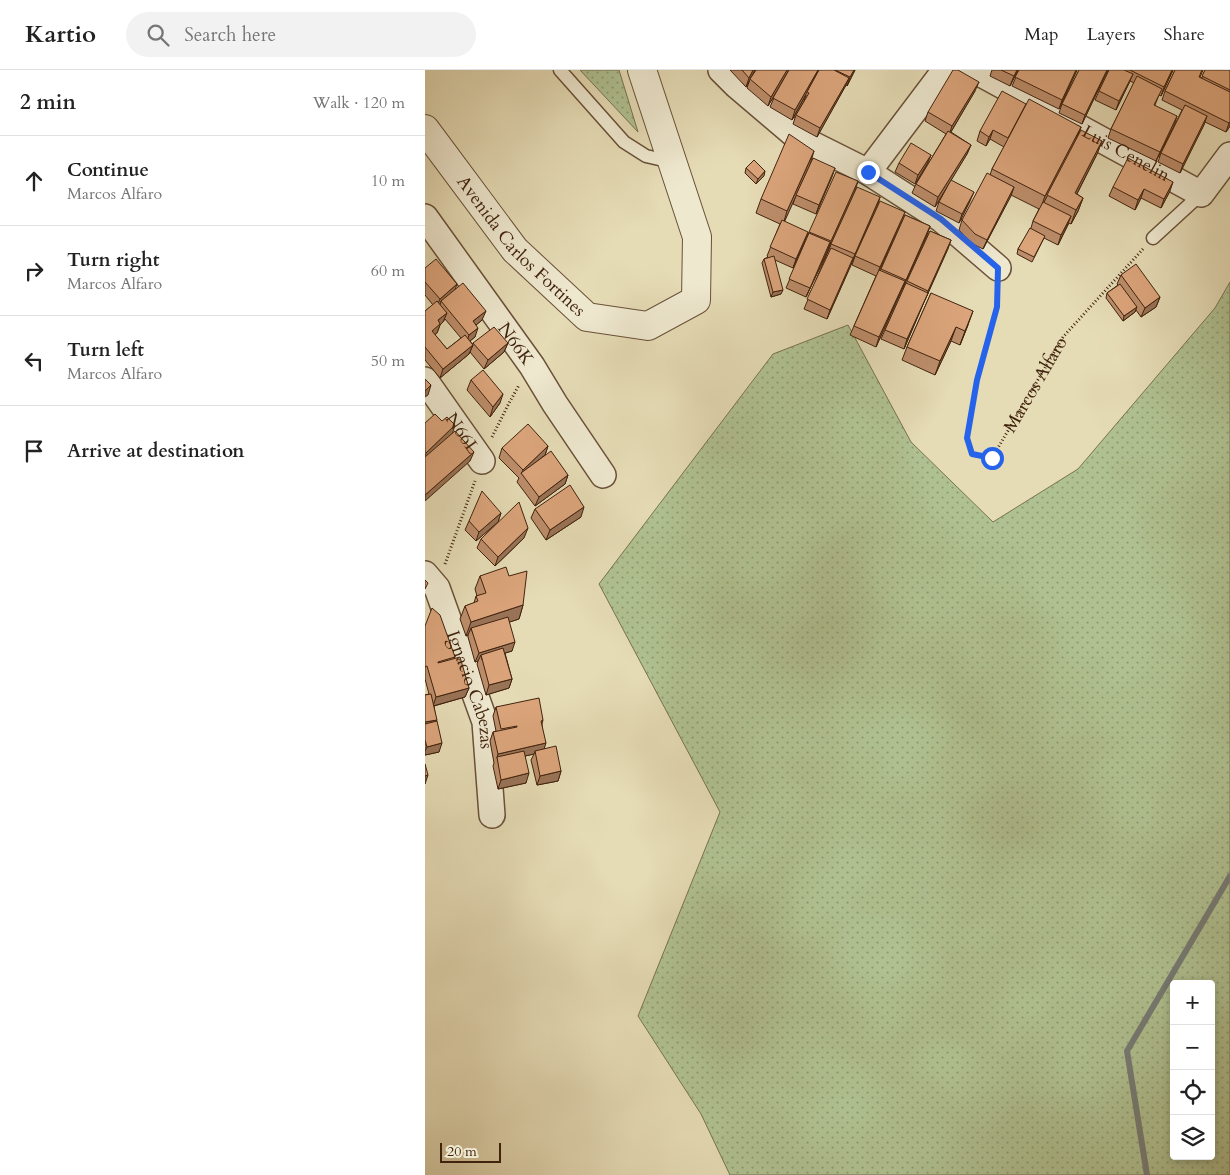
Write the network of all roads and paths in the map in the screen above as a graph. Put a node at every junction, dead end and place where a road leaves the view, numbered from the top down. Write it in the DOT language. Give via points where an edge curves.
graph roads {
  1 [pos="560,70"];
  2 [pos="643,70"];
  3 [pos="721,70"];
  4 [pos="945,70"];
  5 [pos="980,72"];
  6 [pos="425,129"];
  7 [pos="1230,155"];
  8 [pos="672,162"];
  9 [pos="868,172"];
  10 [pos="1201,194"];
  11 [pos="425,217"];
  12 [pos="1153,238"];
  13 [pos="998,268"];
  14 [pos="425,380"];
  15 [pos="482,461"];
  16 [pos="603,475"];
  17 [pos="431,581"];
  18 [pos="425,612"];
  19 [pos="492,814"];
  1 -- 8 [label="lane" via="624,142 646,156"];
  2 -- 8 [label="street, Avenida Carlos Fortines"];
  3 -- 9 [label="street" via="796,136"];
  4 -- 9 [label="street"];
  5 -- 10 [label="street, Luis Cenelin"];
  6 -- 8 [label="street, Avenida Carlos Fortines" via="515,250 587,317 648,326 696,300 697,237"];
  7 -- 10 [label="street"];
  9 -- 13 [label="street" via="941,219"];
  10 -- 12 [label="lane"];
  11 -- 16 [label="street, N66K" via="532,366"];
  12 -- 13 [label="path, Marcos Alfaro" via="1063,337 992,458 972,454 967,438 977,380 997,307"];
  14 -- 15 [label="street, N66L"];
  17 -- 18 [label="street"];
  17 -- 19 [label="street, Ignacio Cabezas" via="485,722"];
}
